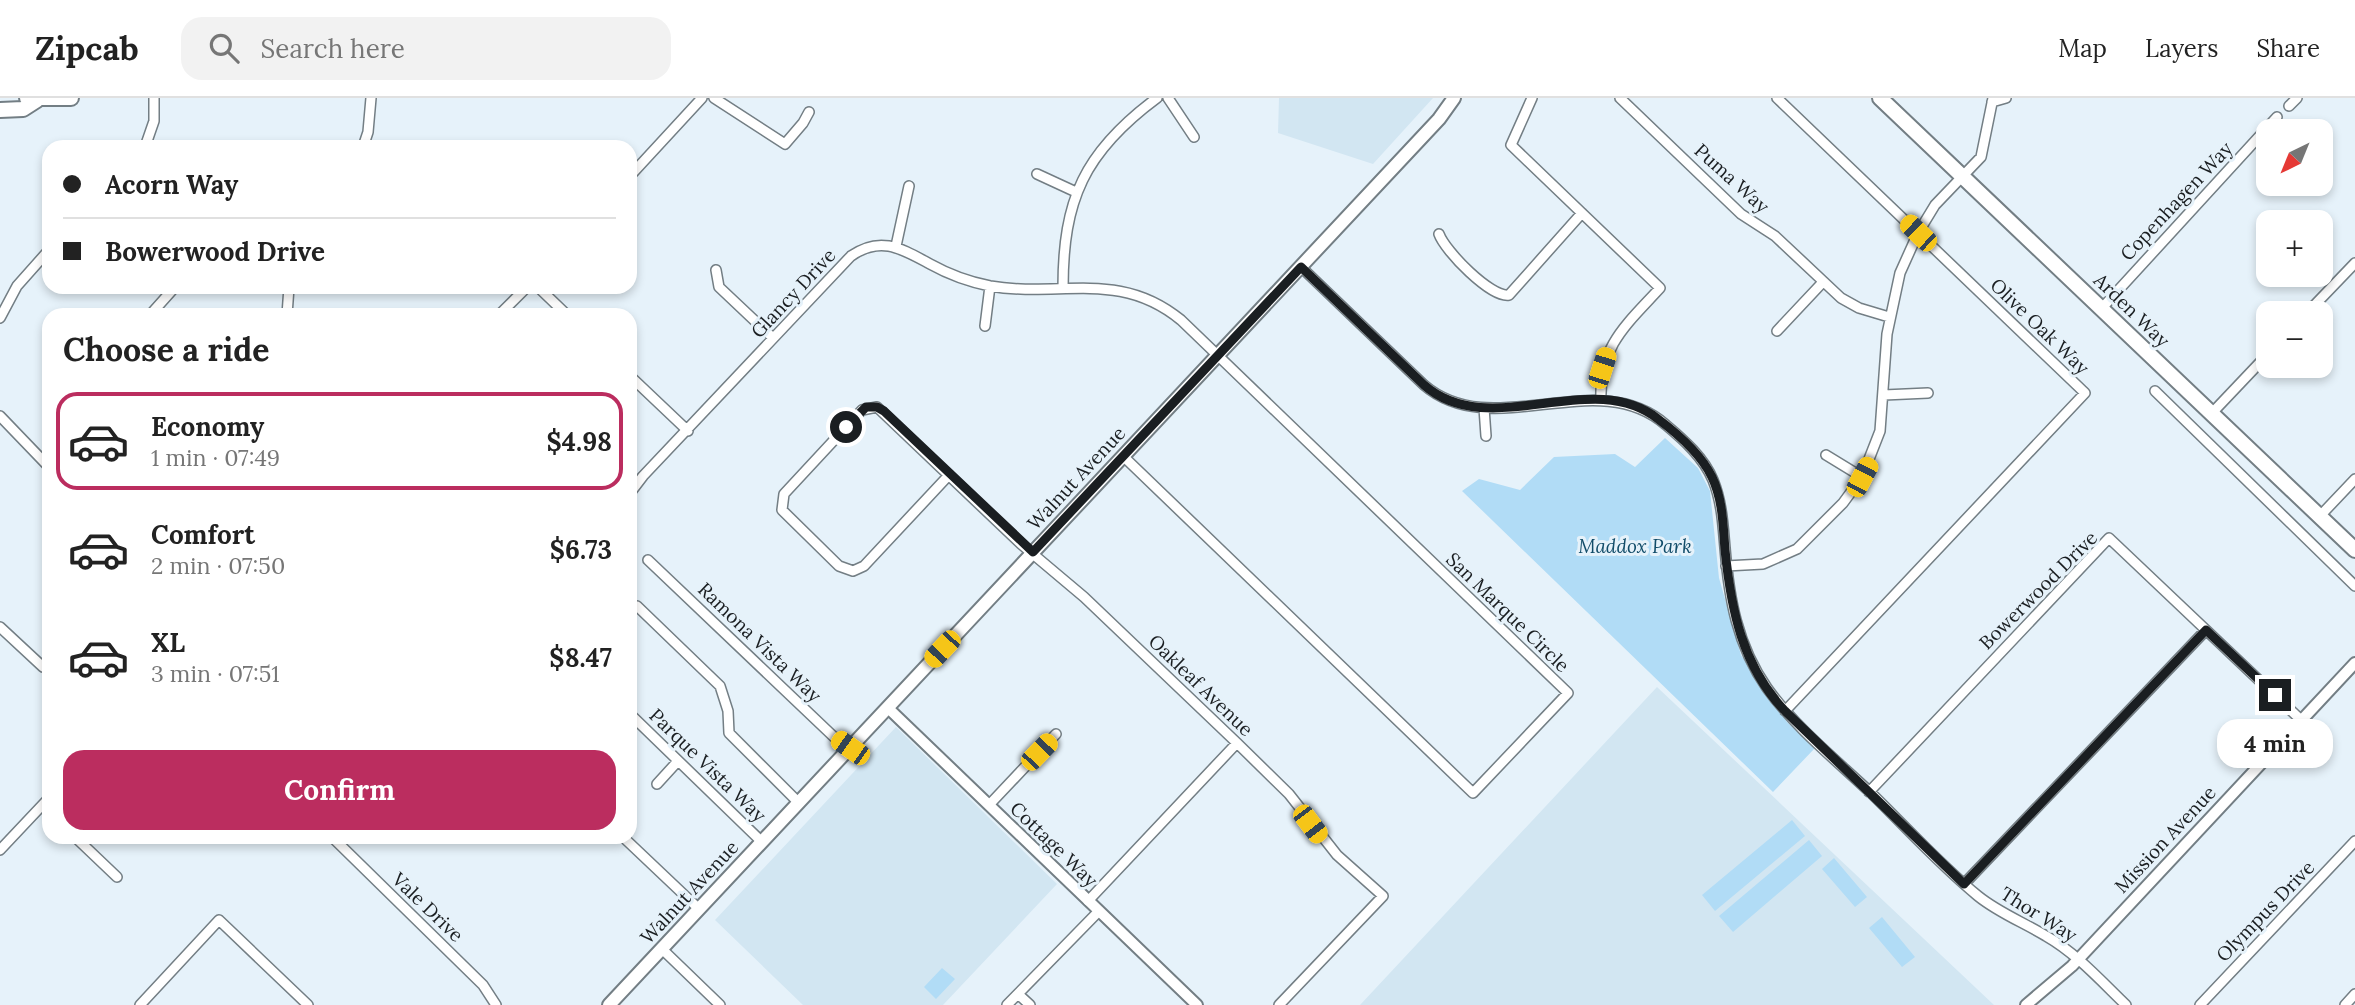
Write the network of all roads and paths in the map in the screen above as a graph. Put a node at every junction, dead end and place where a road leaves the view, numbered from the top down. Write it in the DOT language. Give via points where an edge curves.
graph roads {
  1 [pos="71,98"];
  2 [pos="154,98"];
  3 [pos="371,98"];
  4 [pos="702,98"];
  5 [pos="715,98"];
  6 [pos="1157,98"];
  7 [pos="1168,98"];
  8 [pos="1454,98"];
  9 [pos="1532,98"];
  10 [pos="1620,98"];
  11 [pos="1777,98"];
  12 [pos="1881,98"];
  13 [pos="2006,98"];
  14 [pos="2297,98"];
  15 [pos="32,99"];
  16 [pos="1993,100"];
  17 [pos="0,102"];
  18 [pos="2289,106"];
  19 [pos="0,110"];
  20 [pos="808,112"];
  21 [pos="2277,117"];
  22 [pos="1194,137"];
  23 [pos="147,140"];
  24 [pos="365,140"];
  25 [pos="637,168"];
  26 [pos="1037,174"];
  27 [pos="1963,176"];
  28 [pos="909,186"];
  29 [pos="1076,192"];
  30 [pos="1582,214"];
  31 [pos="1918,233"];
  32 [pos="1439,234"];
  33 [pos="896,246"];
  34 [pos="42,258"];
  35 [pos="2355,262"];
  36 [pos="1301,267"];
  37 [pos="716,270"];
  38 [pos="1823,282"];
  39 [pos="990,285"];
  40 [pos="1063,288"];
  41 [pos="169,294"];
  42 [pos="520,294"];
  43 [pos="545,294"];
  44 [pos="2318,301"];
  45 [pos="156,308"];
  46 [pos="506,308"];
  47 [pos="560,308"];
  48 [pos="2102,308"];
  49 [pos="1889,317"];
  50 [pos="0,318"];
  51 [pos="985,326"];
  52 [pos="1777,331"];
  53 [pos="774,338"];
  54 [pos="1218,355"];
  55 [pos="2256,367"];
  56 [pos="637,383"];
  57 [pos="2155,391"];
  58 [pos="1928,393"];
  59 [pos="1884,395"];
  60 [pos="1601,400"];
  61 [pos="1484,408"];
  62 [pos="2212,413"];
  63 [pos="0,416"];
  64 [pos="688,431"];
  65 [pos="1486,436"];
  66 [pos="1826,455"];
  67 [pos="1123,456"];
  68 [pos="42,460"];
  69 [pos="949,475"];
  70 [pos="1862,477"];
  71 [pos="2355,479"];
  72 [pos="637,484"];
  73 [pos="2320,516"];
  74 [pos="2355,550"];
  75 [pos="1033,552"];
  76 [pos="649,559"];
  77 [pos="1726,566"];
  78 [pos="2355,586"];
  79 [pos="637,606"];
  80 [pos="0,627"];
  81 [pos="2206,630"];
  82 [pos="2355,663"];
  83 [pos="42,666"];
  84 [pos="888,708"];
  85 [pos="1785,711"];
  86 [pos="2301,720"];
  87 [pos="637,721"];
  88 [pos="1056,734"];
  89 [pos="1237,743"];
  90 [pos="850,748"];
  91 [pos="678,761"];
  92 [pos="657,784"];
  93 [pos="1869,792"];
  94 [pos="799,803"];
  95 [pos="989,805"];
  96 [pos="41,806"];
  97 [pos="2355,841"];
  98 [pos="762,842"];
  99 [pos="82,844"];
  100 [pos="339,844"];
  101 [pos="630,844"];
  102 [pos="0,850"];
  103 [pos="117,877"];
  104 [pos="1964,884"];
  105 [pos="1088,901"];
  106 [pos="699,909"];
  107 [pos="1099,911"];
  108 [pos="662,949"];
  109 [pos="2077,959"];
  110 [pos="1018,994"];
  111 [pos="2355,994"];
  112 [pos="140,1005"];
  113 [pos="308,1005"];
  114 [pos="496,1005"];
  115 [pos="609,1005"];
  116 [pos="720,1005"];
  117 [pos="1007,1005"];
  118 [pos="1030,1005"];
  119 [pos="1197,1005"];
  120 [pos="1279,1005"];
  121 [pos="2026,1005"];
  122 [pos="2126,1005"];
  123 [pos="2200,1005"];
  124 [pos="2345,1005"];
  1 -- 15 [label="main road"];
  2 -- 23 [label="street" via="154,121"];
  3 -- 24 [label="street"];
  4 -- 25 [label="street"];
  5 -- 20 [label="street" via="785,144"];
  6 -- 29 [label="street" via="1106,147"];
  7 -- 22 [label="street"];
  8 -- 36 [label="main road, Walnut Avenue"];
  9 -- 30 [label="street" via="1511,145"];
  10 -- 38 [label="street, Puma Way" via="1741,214 1775,236"];
  11 -- 31 [label="street, Olive Oak Way"];
  12 -- 27 [label="main road, Arden Way"];
  13 -- 16 [label="street"];
  14 -- 18 [label="street"];
  15 -- 17 [label="main road"];
  15 -- 19 [label="main road" via="23,109"];
  16 -- 27 [label="street" via="1981,157"];
  21 -- 48 [label="street, Copenhagen Way"];
  26 -- 29 [label="street"];
  27 -- 31 [label="street" via="1935,205"];
  27 -- 48 [label="main road, Arden Way"];
  28 -- 33 [label="street"];
  29 -- 40 [label="street" via="1065,227"];
  30 -- 32 [label="street" via="1509,295 1497,294 1481,281 1449,251"];
  30 -- 60 [label="street" via="1660,288 1614,340 1602,368"];
  31 -- 49 [label="street" via="1900,273"];
  31 -- 85 [label="street, Olive Oak Way" via="2085,393"];
  33 -- 39 [label="street" via="949,273"];
  33 -- 53 [label="street, Glancy Drive" via="876,245 851,256"];
  34 -- 50 [label="street" via="17,286"];
  35 -- 44 [label="street"];
  36 -- 54 [label="main road, Walnut Avenue"];
  36 -- 61 [label="street, Thor Way" via="1430,390 1456,404"];
  37 -- 53 [label="street" via="719,287"];
  38 -- 49 [label="street, Puma Way" via="1859,308"];
  38 -- 52 [label="street"];
  39 -- 40 [label="street"];
  39 -- 51 [label="street"];
  40 -- 54 [label="street" via="1117,289 1152,300"];
  41 -- 45 [label="street"];
  42 -- 46 [label="street"];
  43 -- 47 [label="street"];
  48 -- 62 [label="main road, Arden Way"];
  49 -- 59 [label="street"];
  53 -- 64 [label="street, Glancy Drive"];
  54 -- 67 [label="main road, Walnut Avenue"];
  54 -- 67 [label="street, San Marque Circle" via="1567,693 1474,793"];
  55 -- 62 [label="street"];
  56 -- 64 [label="street"];
  57 -- 78 [label="street"];
  58 -- 59 [label="street"];
  59 -- 70 [label="street" via="1876,447"];
  60 -- 61 [label="street, Thor Way"];
  60 -- 77 [label="street, Thor Way" via="1647,411 1699,457 1713,479 1720,503"];
  61 -- 65 [label="street"];
  62 -- 73 [label="main road, Arden Way"];
  63 -- 68 [label="street"];
  64 -- 72 [label="street, Glancy Drive"];
  66 -- 70 [label="street"];
  67 -- 75 [label="main road, Walnut Avenue"];
  69 -- 69 [label="street, Oakleaf Avenue" via="884,411 873,407 862,410 782,500 786,516 839,566 853,571 861,568"];
  69 -- 75 [label="street, Oakleaf Avenue"];
  70 -- 77 [label="street" via="1797,549 1763,564"];
  71 -- 73 [label="street"];
  73 -- 74 [label="main road, Arden Way"];
  75 -- 84 [label="main road, Walnut Avenue"];
  75 -- 89 [label="street, Oakleaf Avenue"];
  76 -- 90 [label="street, Ramona Vista Way"];
  77 -- 85 [label="street, Thor Way" via="1743,644"];
  79 -- 94 [label="street" via="720,686 729,733"];
  80 -- 83 [label="street"];
  81 -- 86 [label="street, Bowerwood Drive"];
  81 -- 93 [label="street, Bowerwood Drive" via="2109,538"];
  81 -- 104 [label="street"];
  82 -- 86 [label="street, Mission Avenue"];
  84 -- 90 [label="main road, Walnut Avenue"];
  84 -- 95 [label="street, Cottage Way"];
  85 -- 93 [label="street, Thor Way"];
  86 -- 109 [label="street, Mission Avenue"];
  87 -- 91 [label="street, Parque Vista Way"];
  88 -- 95 [label="street"];
  89 -- 105 [label="street"];
  89 -- 120 [label="street, Oakleaf Avenue" via="1289,794 1337,855 1383,896"];
  90 -- 94 [label="main road, Walnut Avenue"];
  91 -- 92 [label="street"];
  91 -- 98 [label="street, Parque Vista Way"];
  93 -- 104 [label="street, Thor Way"];
  94 -- 98 [label="main road, Walnut Avenue"];
  95 -- 105 [label="street, Cottage Way"];
  96 -- 102 [label="street"];
  97 -- 123 [label="street, Olympus Drive"];
  98 -- 106 [label="main road, Walnut Avenue"];
  99 -- 103 [label="street"];
  100 -- 114 [label="street, Vale Drive" via="483,985"];
  101 -- 106 [label="street"];
  104 -- 109 [label="street, Thor Way" via="1998,911 2046,935"];
  105 -- 107 [label="street, Cottage Way"];
  106 -- 108 [label="main road, Walnut Avenue"];
  107 -- 110 [label="street"];
  107 -- 119 [label="street, Cottage Way"];
  108 -- 115 [label="main road, Walnut Avenue"];
  108 -- 116 [label="street"];
  109 -- 121 [label="street, Mission Avenue"];
  109 -- 122 [label="street, Thor Way"];
  110 -- 117 [label="street"];
  110 -- 118 [label="street"];
  111 -- 124 [label="street"];
  112 -- 113 [label="street" via="219,920"];
}
